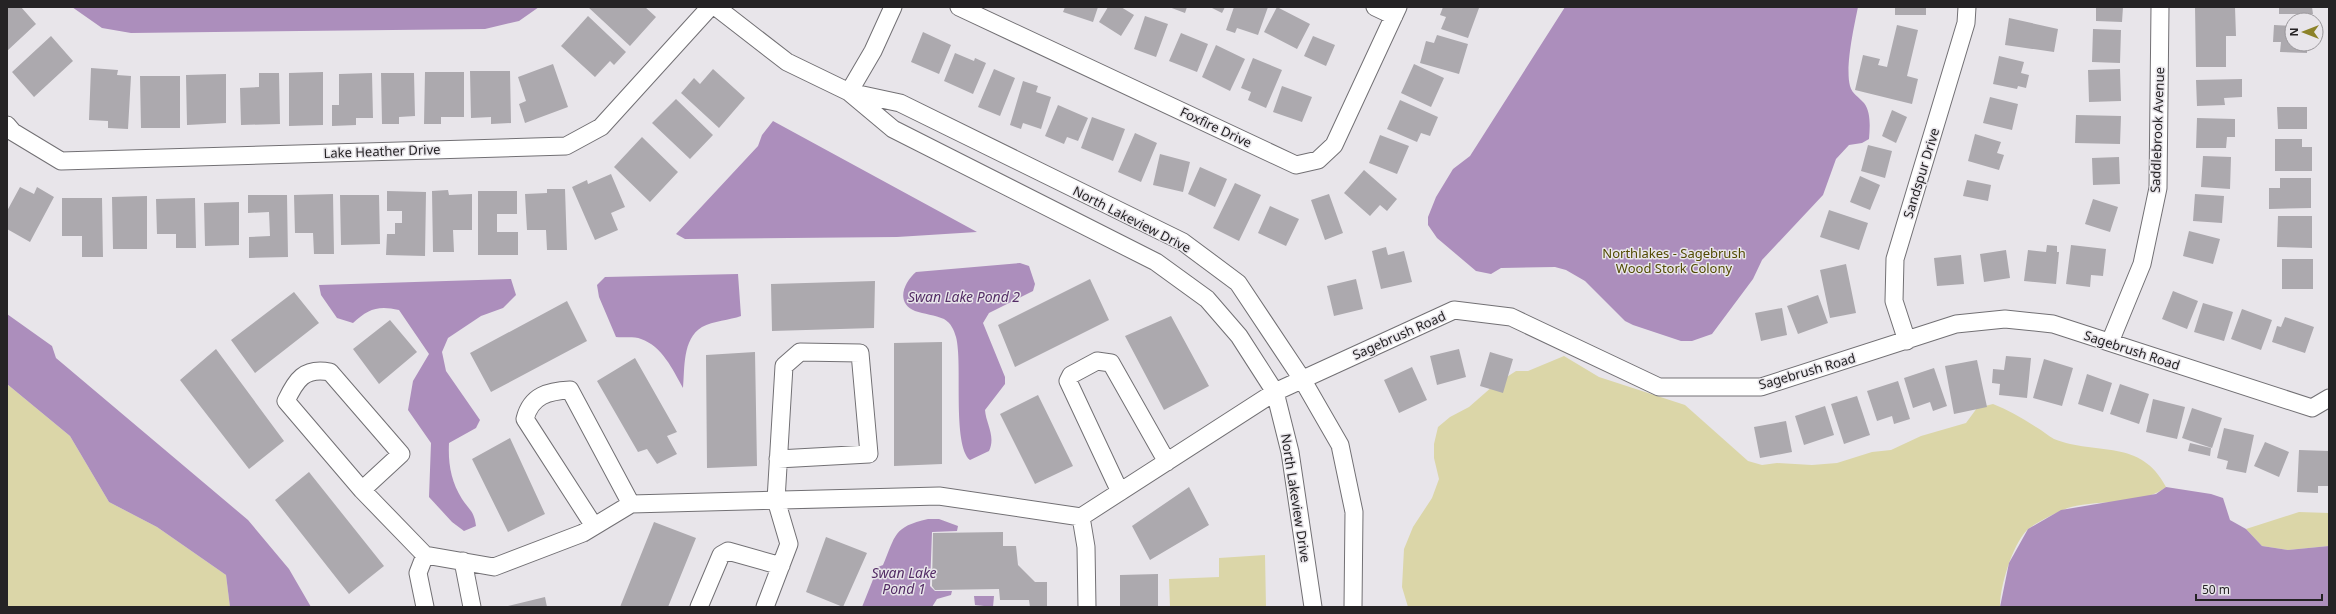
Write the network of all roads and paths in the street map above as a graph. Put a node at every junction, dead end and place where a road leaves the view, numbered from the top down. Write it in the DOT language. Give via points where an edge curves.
graph roads {
  1 [pos="710,7"];
  2 [pos="716,7"];
  3 [pos="893,7"];
  4 [pos="958,7"];
  5 [pos="1375,7"];
  6 [pos="1967,7"];
  7 [pos="2160,7"];
  8 [pos="1396,11"];
  9 [pos="849,92"];
  10 [pos="7,125"];
  11 [pos="1089,196"];
  12 [pos="1077,220"];
  13 [pos="1907,341"];
  14 [pos="2110,342"];
  15 [pos="1302,379"];
  16 [pos="1275,392"];
  17 [pos="2329,398"];
  18 [pos="778,459"];
  19 [pos="1167,462"];
  20 [pos="362,490"];
  21 [pos="1120,492"];
  22 [pos="776,500"];
  23 [pos="632,504"];
  24 [pos="1082,517"];
  25 [pos="594,526"];
  26 [pos="426,555"];
  27 [pos="463,561"];
  28 [pos="781,566"];
  29 [pos="425,607"];
  30 [pos="472,607"];
  31 [pos="699,607"];
  32 [pos="766,607"];
  33 [pos="1087,607"];
  34 [pos="1313,607"];
  35 [pos="1353,607"];
  1 -- 10 [label="street, Lake Heather Drive" via="601,127 566,146 61,161 13,132"];
  2 -- 9 [label="street, North Lakeview Drive" via="787,62"];
  3 -- 9 [label="street" via="873,51"];
  4 -- 8 [label="street, Foxfire Drive" via="1296,165 1318,160 1334,145"];
  5 -- 8 [label="street"];
  6 -- 13 [label="street, Sandspur Drive" via="1966,23 1896,259 1894,301"];
  7 -- 14 [label="street, Saddlebrook Avenue" via="2158,188 2142,264"];
  9 -- 11 [label="street, North Lakeview Drive" via="900,103"];
  9 -- 12 [label="street, North Lakeview Drive" via="892,129"];
  11 -- 12 [label="street"];
  11 -- 15 [label="street, North Lakeview Drive" via="1183,242 1238,283"];
  12 -- 16 [label="street, North Lakeview Drive" via="1156,262 1207,299 1239,336"];
  13 -- 14 [label="street, Sagebrush Road" via="1956,324 2005,319 2053,324"];
  13 -- 15 [label="street, Sagebrush Road" via="1761,387 1659,387 1511,317 1454,310"];
  14 -- 17 [label="street, Sagebrush Road" via="2312,408"];
  15 -- 16 [label="street, Sagebrush Road"];
  15 -- 35 [label="street, North Lakeview Drive" via="1340,445 1354,512"];
  16 -- 19 [label="street, Sagebrush Road"];
  16 -- 34 [label="street, North Lakeview Drive" via="1290,452"];
  18 -- 18 [label="street" via="784,366 800,352 860,353 869,454"];
  18 -- 22 [label="street"];
  19 -- 21 [label="street, Sagebrush Road"];
  19 -- 21 [label="street" via="1110,363 1097,361 1071,376 1068,381"];
  20 -- 20 [label="street" via="286,401 296,380 316,370 330,372 402,454"];
  20 -- 26 [label="street"];
  21 -- 24 [label="street, Sagebrush Road"];
  22 -- 23 [label="street"];
  22 -- 24 [label="street" via="939,496"];
  22 -- 28 [label="street" via="789,544"];
  23 -- 25 [label="street"];
  23 -- 25 [label="street" via="570,390 548,391 528,408 525,419"];
  24 -- 33 [label="street" via="1086,547"];
  25 -- 27 [label="street" via="583,533 494,567"];
  26 -- 27 [label="street"];
  26 -- 29 [label="street" via="418,574"];
  27 -- 30 [label="street"];
  28 -- 31 [label="street" via="728,552 721,555"];
  28 -- 32 [label="street"];
}
